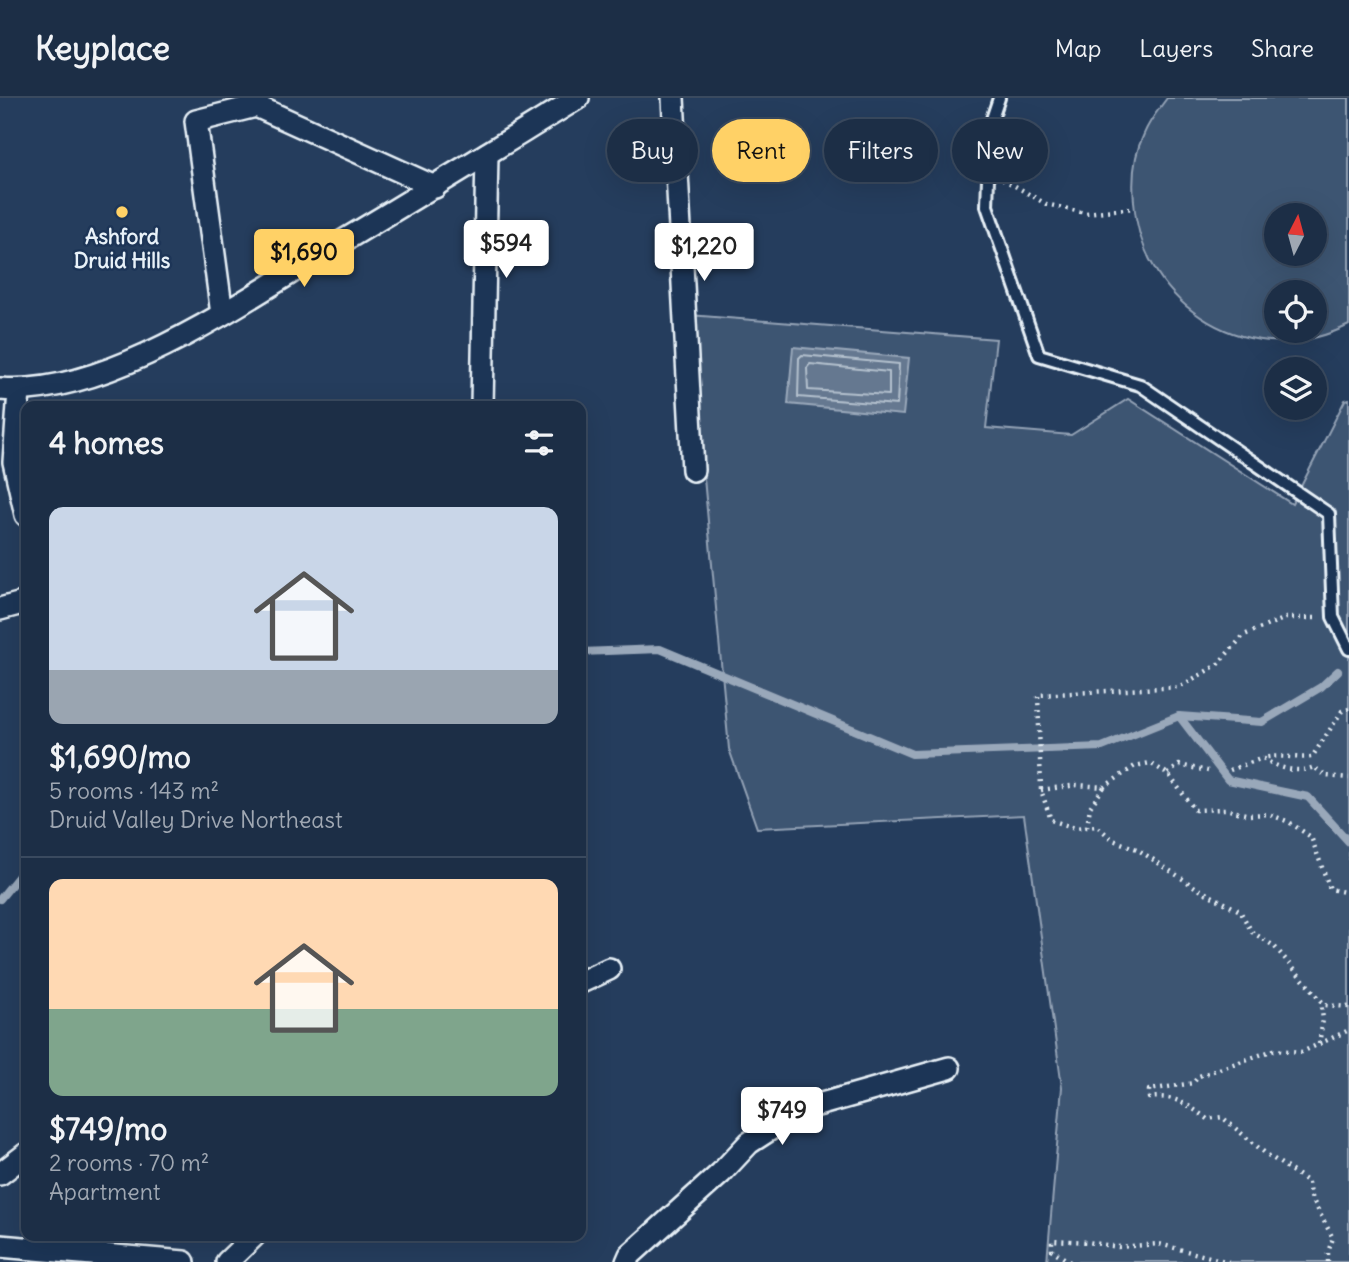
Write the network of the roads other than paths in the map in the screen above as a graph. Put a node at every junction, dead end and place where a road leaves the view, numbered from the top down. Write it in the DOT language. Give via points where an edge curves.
graph roads {
  1 [pos="578,98"];
  2 [pos="673,98"];
  3 [pos="999,98"];
  4 [pos="487,154"];
  5 [pos="435,187"];
  6 [pos="222,314"];
  7 [pos="9,390"];
  8 [pos="482,401"];
  9 [pos="693,470"];
  10 [pos="21,493"];
  11 [pos="21,604"];
  12 [pos="0,609"];
  13 [pos="1349,649"];
  14 [pos="609,969"];
  15 [pos="586,980"];
  16 [pos="949,1068"];
  17 [pos="21,1158"];
  18 [pos="0,1174"];
  19 [pos="249,1241"];
  20 [pos="0,1246"];
  21 [pos="184,1262"];
  22 [pos="228,1262"];
  23 [pos="627,1262"];
  1 -- 4 [label="street"];
  2 -- 9 [label="street"];
  3 -- 13 [label="lane" via="990,125 987,206 1038,355 1140,385 1329,513 1333,617"];
  4 -- 5 [label="street"];
  4 -- 8 [label="street"];
  5 -- 6 [label="street"];
  5 -- 6 [label="street" via="256,106 196,121"];
  6 -- 7 [label="street" via="145,356 51,387"];
  7 -- 10 [label="street"];
  11 -- 12 [label="street"];
  14 -- 15 [label="street"];
  16 -- 23 [label="street" via="800,1110 749,1143"];
  17 -- 18 [label="street"];
  19 -- 22 [label="street"];
  20 -- 21 [label="street"];
}
